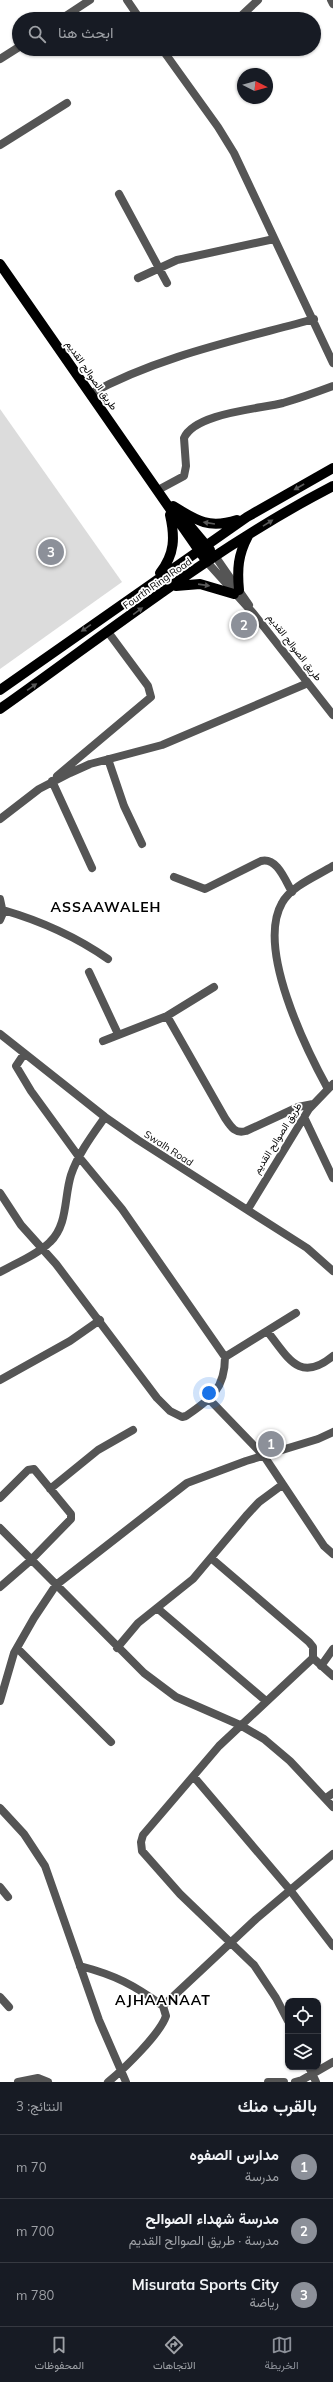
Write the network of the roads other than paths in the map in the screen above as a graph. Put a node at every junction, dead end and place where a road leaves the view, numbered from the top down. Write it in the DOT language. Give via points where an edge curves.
graph roads {
  1 [pos="90,0"];
  2 [pos="127,0"];
  3 [pos="258,0"];
  4 [pos="331,0"];
  5 [pos="333,4"];
  6 [pos="72,12"];
  7 [pos="135,12"];
  8 [pos="245,12"];
  9 [pos="12,51"];
  10 [pos="167,56"];
  11 [pos="0,59"];
  12 [pos="67,103"];
  13 [pos="0,145"];
  14 [pos="119,194"];
  15 [pos="274,239"];
  16 [pos="0,264"];
  17 [pos="159,267"];
  18 [pos="138,278"];
  19 [pos="167,282"];
  20 [pos="314,320"];
  21 [pos="333,363"];
  22 [pos="333,386"];
  23 [pos="90,394"];
  24 [pos="333,468"];
  25 [pos="333,486"];
  26 [pos="158,490"];
  27 [pos="169,505"];
  28 [pos="247,517"];
  29 [pos="249,534"];
  30 [pos="202,547"];
  31 [pos="211,559"];
  32 [pos="155,580"];
  33 [pos="172,587"];
  34 [pos="237,592"];
  35 [pos="108,632"];
  36 [pos="308,683"];
  37 [pos="0,690"];
  38 [pos="0,709"];
  39 [pos="333,715"];
  40 [pos="108,760"];
  41 [pos="52,781"];
  42 [pos="0,819"];
  43 [pos="142,844"];
  44 [pos="333,866"];
  45 [pos="92,868"];
  46 [pos="174,877"];
  47 [pos="292,892"];
  48 [pos="0,898"];
  49 [pos="3,910"];
  50 [pos="0,920"];
  51 [pos="108,959"];
  52 [pos="89,972"];
  53 [pos="214,987"];
  54 [pos="167,1016"];
  55 [pos="0,1034"];
  56 [pos="118,1034"];
  57 [pos="103,1041"];
  58 [pos="24,1054"];
  59 [pos="331,1087"];
  60 [pos="313,1104"];
  61 [pos="105,1117"];
  62 [pos="304,1117"];
  63 [pos="79,1157"];
  64 [pos="333,1178"];
  65 [pos="0,1193"];
  66 [pos="248,1209"];
  67 [pos="43,1248"];
  68 [pos="333,1271"];
  69 [pos="0,1272"];
  70 [pos="296,1313"];
  71 [pos="100,1320"];
  72 [pos="267,1330"];
  73 [pos="333,1356"];
  74 [pos="225,1357"];
  75 [pos="0,1380"];
  76 [pos="209,1399"];
  77 [pos="133,1430"];
  78 [pos="333,1432"];
  79 [pos="264,1456"];
  80 [pos="282,1485"];
  81 [pos="50,1489"];
  82 [pos="0,1498"];
  83 [pos="1,1530"];
  84 [pos="333,1554"];
  85 [pos="211,1558"];
  86 [pos="30,1560"];
  87 [pos="56,1586"];
  88 [pos="0,1587"];
  89 [pos="156,1608"];
  90 [pos="17,1648"];
  91 [pos="117,1648"];
  92 [pos="333,1649"];
  93 [pos="313,1658"];
  94 [pos="321,1666"];
  95 [pos="333,1676"];
  96 [pos="0,1701"];
  97 [pos="266,1701"];
  98 [pos="240,1725"];
  99 [pos="111,1742"];
  100 [pos="194,1777"];
  101 [pos="333,1793"];
  102 [pos="326,1798"];
  103 [pos="333,1807"];
  104 [pos="0,1808"];
  105 [pos="333,1854"];
  106 [pos="0,1887"];
  107 [pos="290,1890"];
  108 [pos="8,1897"];
  109 [pos="232,1943"];
  110 [pos="333,1946"];
  111 [pos="80,1966"];
  112 [pos="0,1997"];
  113 [pos="163,2006"];
  114 [pos="9,2007"];
  115 [pos="285,2015"];
  116 [pos="333,2062"];
  117 [pos="321,2066"];
  118 [pos="311,2070"];
  119 [pos="121,2072"];
  120 [pos="44,2081"];
  121 [pos="18,2082"];
  122 [pos="108,2082"];
  123 [pos="126,2082"];
  124 [pos="268,2082"];
  125 [pos="284,2082"];
  126 [pos="295,2082"];
  127 [pos="316,2082"];
  1 -- 6 [label="street"];
  2 -- 7 [label="street"];
  3 -- 8 [label="street"];
  4 -- 5 [label="street"];
  9 -- 11 [label="street"];
  10 -- 15 [label="street" via="227,141"];
  12 -- 13 [label="street"];
  14 -- 17 [label="street"];
  15 -- 17 [label="street" via="199,254"];
  15 -- 20 [label="street"];
  16 -- 23 [label="main road, طريق الصوالح القديم"];
  17 -- 18 [label="street"];
  17 -- 19 [label="street"];
  20 -- 21 [label="street"];
  20 -- 23 [label="street" via="182,356 115,380"];
  22 -- 26 [label="street" via="282,403 214,418 193,427 184,438 184,476"];
  23 -- 26 [label="main road, طريق الصوالح القديم"];
  24 -- 28 [label="main road, Fourth Ring Road, one-way"];
  29 -- 25 [label="main road, Fourth Ring Road, one-way"];
  26 -- 27 [label="main road, طريق الصوالح القديم"];
  28 -- 27 [label="main road, one-way" via="212,524 194,519"];
  27 -- 30 [label="main road, طريق الصوالح القديم"];
  27 -- 32 [label="main road" via="173,527 172,553"];
  28 -- 30 [label="main road, Fourth Ring Road"];
  29 -- 31 [label="main road, Fourth Ring Road"];
  29 -- 34 [label="main road" via="238,561"];
  30 -- 31 [label="main road, طريق الصوالح القديم"];
  30 -- 32 [label="main road, Fourth Ring Road"];
  31 -- 33 [label="main road, Fourth Ring Road"];
  31 -- 34 [label="street, طريق الصوالح القديم"];
  32 -- 37 [label="main road, Fourth Ring Road, one-way"];
  33 -- 34 [label="main road, one-way" via="200,584"];
  35 -- 33 [label="main road, Fourth Ring Road, one-way"];
  34 -- 36 [label="street, طريق الصوالح القديم"];
  38 -- 35 [label="main road, Fourth Ring Road, one-way"];
  35 -- 41 [label="street" via="148,686 151,697"];
  36 -- 39 [label="street, طريق الصوالح القديم"];
  36 -- 40 [label="street" via="162,744"];
  40 -- 41 [label="street" via="90,764"];
  40 -- 43 [label="street" via="124,806"];
  41 -- 42 [label="street"];
  41 -- 45 [label="street"];
  44 -- 47 [label="street"];
  46 -- 47 [label="street" via="205,889 261,860 269,860 275,863"];
  47 -- 59 [label="street" via="282,903 276,924 277,950 283,983 289,1007 303,1040"];
  48 -- 49 [label="street"];
  49 -- 50 [label="street"];
  49 -- 51 [label="street" via="62,931"];
  52 -- 56 [label="street"];
  53 -- 54 [label="street"];
  54 -- 56 [label="street"];
  54 -- 60 [label="street" via="234,1130 246,1131 298,1107"];
  55 -- 58 [label="street, Swalh Road"];
  56 -- 57 [label="street"];
  58 -- 61 [label="street, Swalh Road"];
  58 -- 63 [label="street" via="16,1066 30,1091"];
  59 -- 60 [label="street, طريق الصوالح القديم"];
  60 -- 62 [label="street, طريق الصوالح القديم"];
  61 -- 63 [label="street"];
  61 -- 66 [label="street, Swalh Road" via="196,1178"];
  62 -- 64 [label="street"];
  62 -- 66 [label="street, طريق الصوالح القديم"];
  63 -- 67 [label="street" via="71,1175 60,1226 51,1242"];
  63 -- 74 [label="street" via="122,1209"];
  65 -- 67 [label="street" via="21,1225"];
  66 -- 68 [label="street, Swalh Road" via="307,1248"];
  67 -- 69 [label="street"];
  67 -- 71 [label="street"];
  70 -- 72 [label="street"];
  71 -- 75 [label="street" via="70,1341"];
  71 -- 76 [label="street" via="157,1398 176,1416 186,1416"];
  72 -- 73 [label="street" via="292,1362 303,1368 320,1367"];
  72 -- 74 [label="street"];
  74 -- 76 [label="street" via="224,1377 220,1387"];
  76 -- 79 [label="street"];
  77 -- 81 [label="street" via="98,1450"];
  78 -- 79 [label="street"];
  79 -- 80 [label="street"];
  79 -- 87 [label="street" via="187,1483"];
  80 -- 84 [label="street" via="324,1546"];
  80 -- 85 [label="street" via="259,1502 222,1542"];
  81 -- 82 [label="street" via="34,1469 31,1469"];
  81 -- 86 [label="street" via="70,1514 71,1519"];
  83 -- 86 [label="street"];
  85 -- 89 [label="street" via="193,1579"];
  85 -- 93 [label="street" via="309,1642 313,1647"];
  86 -- 87 [label="street"];
  86 -- 88 [label="street"];
  87 -- 90 [label="street"];
  87 -- 91 [label="street"];
  89 -- 91 [label="street" via="138,1623"];
  89 -- 97 [label="street"];
  90 -- 96 [label="street"];
  90 -- 99 [label="street"];
  91 -- 98 [label="street" via="176,1697"];
  92 -- 94 [label="street"];
  93 -- 94 [label="street"];
  93 -- 97 [label="street"];
  94 -- 95 [label="street"];
  97 -- 98 [label="street"];
  98 -- 100 [label="street"];
  98 -- 102 [label="street" via="280,1751"];
  100 -- 107 [label="street"];
  100 -- 109 [label="street" via="143,1835 141,1848 180,1894"];
  101 -- 102 [label="street"];
  102 -- 103 [label="street"];
  104 -- 111 [label="street" via="24,1834 45,1866"];
  105 -- 107 [label="street"];
  106 -- 108 [label="street"];
  107 -- 109 [label="street"];
  107 -- 110 [label="street"];
  109 -- 113 [label="street"];
  109 -- 115 [label="street" via="258,1970"];
  111 -- 113 [label="street" via="131,1983"];
  111 -- 119 [label="street"];
  112 -- 114 [label="street"];
  113 -- 119 [label="street" via="166,2016 164,2022"];
  116 -- 117 [label="street"];
  118 -- 126 [label="street"];
  118 -- 127 [label="street"];
  119 -- 122 [label="street"];
  119 -- 123 [label="street"];
  120 -- 121 [label="street" via="38,2078"];
  124 -- 125 [label="street"];
}
